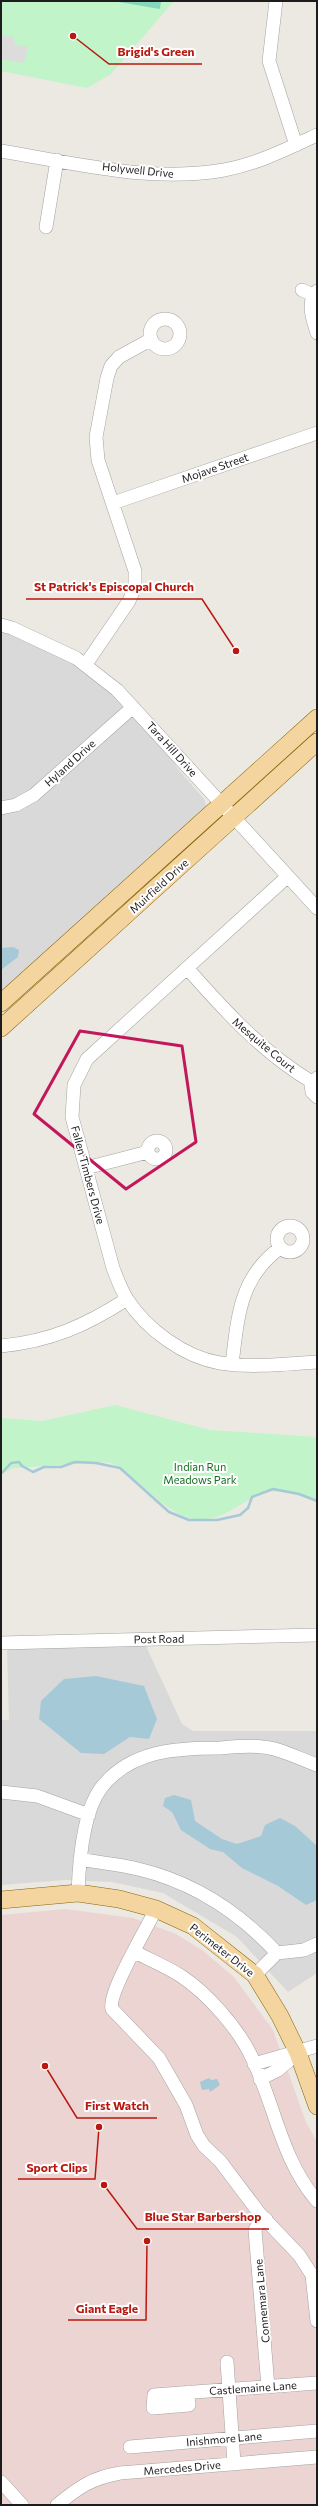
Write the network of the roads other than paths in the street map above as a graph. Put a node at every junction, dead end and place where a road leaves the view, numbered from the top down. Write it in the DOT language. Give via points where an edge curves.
graph roads {
  1 [pos="276,1"];
  2 [pos="317,135"];
  3 [pos="296,145"];
  4 [pos="1,151"];
  5 [pos="57,160"];
  6 [pos="46,226"];
  7 [pos="311,292"];
  8 [pos="317,333"];
  9 [pos="150,340"];
  10 [pos="317,433"];
  11 [pos="113,503"];
  12 [pos="1,625"];
  13 [pos="86,664"];
  14 [pos="133,707"];
  15 [pos="317,718"];
  16 [pos="317,742"];
  17 [pos="222,805"];
  18 [pos="1,808"];
  19 [pos="234,819"];
  20 [pos="287,878"];
  21 [pos="317,908"];
  22 [pos="187,968"];
  23 [pos="1,1003"];
  24 [pos="1,1028"];
  25 [pos="315,1080"];
  26 [pos="317,1097"];
  27 [pos="148,1152"];
  28 [pos="86,1168"];
  29 [pos="280,1248"];
  30 [pos="127,1300"];
  31 [pos="1,1346"];
  32 [pos="317,1362"];
  33 [pos="232,1364"];
  34 [pos="317,1635"];
  35 [pos="1,1643"];
  36 [pos="317,1765"];
  37 [pos="1,1792"];
  38 [pos="89,1815"];
  39 [pos="80,1859"];
  40 [pos="78,1893"];
  41 [pos="1,1900"];
  42 [pos="156,1910"];
  43 [pos="317,1944"];
  44 [pos="135,1952"];
  45 [pos="277,1954"];
  46 [pos="255,1975"];
  47 [pos="317,2046"];
  48 [pos="298,2053"];
  49 [pos="254,2064"];
  50 [pos="260,2079"];
  51 [pos="317,2106"];
  52 [pos="317,2201"];
  53 [pos="266,2219"];
  54 [pos="317,2321"];
  55 [pos="227,2362"];
  56 [pos="317,2383"];
  57 [pos="268,2387"];
  58 [pos="228,2390"];
  59 [pos="188,2392"];
  60 [pos="317,2431"];
  61 [pos="232,2438"];
  62 [pos="130,2447"];
  63 [pos="317,2457"];
  64 [pos="234,2464"];
  65 [pos="1,2482"];
  66 [pos="22,2505"];
  67 [pos="57,2505"];
  1 -- 3 [label="street" via="269,61"];
  2 -- 3 [label="street, Holywell Drive"];
  3 -- 5 [label="street, Holywell Drive" via="237,167 182,175 149,174"];
  4 -- 5 [label="street, Holywell Drive"];
  5 -- 6 [label="street"];
  7 -- 8 [label="street" via="311,307"];
  9 -- 11 [label="street" via="119,357 111,366 107,378 96,437 98,460"];
  10 -- 11 [label="street, Mojave Street"];
  11 -- 13 [label="street" via="135,570 135,587 129,601"];
  12 -- 13 [label="street, Tara Hill Drive"];
  13 -- 14 [label="street, Tara Hill Drive"];
  14 -- 17 [label="street, Tara Hill Drive"];
  14 -- 18 [label="street, Hyland Drive" via="34,795 16,806"];
  15 -- 17 [label="main road, Muirfield Drive"];
  16 -- 19 [label="main road, Muirfield Drive"];
  17 -- 19 [label="street, Tara Hill Drive"];
  17 -- 23 [label="main road, Muirfield Drive"];
  19 -- 20 [label="street, Tara Hill Drive"];
  19 -- 24 [label="main road, Muirfield Drive"];
  20 -- 21 [label="street, Tara Hill Drive"];
  20 -- 22 [label="street, Fallen Timbers Drive"];
  22 -- 25 [label="street, Mesquite Court" via="243,1030 293,1071"];
  22 -- 28 [label="street, Fallen Timbers Drive" via="97,1049 79,1072 72,1101 72,1118"];
  25 -- 26 [label="street, Mesquite Court" via="311,1089"];
  27 -- 28 [label="street"];
  28 -- 30 [label="street, Fallen Timbers Drive" via="113,1268"];
  29 -- 33 [label="street" via="260,1264 246,1287 238,1312"];
  30 -- 31 [label="street" via="63,1334 42,1341"];
  30 -- 33 [label="street, Fallen Timbers Drive" via="167,1340 194,1354"];
  32 -- 33 [label="street, Fallen Timbers Drive"];
  34 -- 35 [label="street, Post Road"];
  36 -- 38 [label="street" via="263,1747 182,1748 159,1752 137,1760 110,1779 100,1789"];
  37 -- 38 [label="street" via="37,1796"];
  38 -- 39 [label="street"];
  39 -- 40 [label="street"];
  39 -- 45 [label="street" via="137,1868 189,1886 237,1915"];
  40 -- 41 [label="main road, Perimeter Drive"];
  40 -- 42 [label="main road, Perimeter Drive" via="119,1899"];
  42 -- 44 [label="street"];
  42 -- 46 [label="main road, Perimeter Drive" via="193,1926"];
  43 -- 45 [label="street" via="304,1950"];
  44 -- 49 [label="street" via="181,1976 231,2022"];
  44 -- 53 [label="street" via="116,1984 110,2000 112,2009 159,2058 186,2105 197,2135"];
  45 -- 46 [label="street"];
  46 -- 48 [label="main road, Perimeter Drive" via="280,2016"];
  47 -- 48 [label="street"];
  48 -- 49 [label="street"];
  48 -- 50 [label="street" via="278,2070"];
  48 -- 51 [label="main road, Perimeter Drive"];
  49 -- 50 [label="street"];
  50 -- 52 [label="street" via="293,2165"];
  53 -- 54 [label="street" via="299,2255 312,2275"];
  53 -- 57 [label="street, Connemara Lane" via="259,2223 255,2230"];
  55 -- 58 [label="street"];
  56 -- 57 [label="street, Castlemaine Lane"];
  57 -- 58 [label="street, Castlemaine Lane"];
  58 -- 59 [label="street, Castlemaine Lane"];
  58 -- 61 [label="street"];
  60 -- 61 [label="street, Inishmore Lane"];
  61 -- 62 [label="street, Inishmore Lane"];
  61 -- 64 [label="street"];
  63 -- 64 [label="street, Mercedes Drive"];
  64 -- 67 [label="street, Mercedes Drive" via="120,2472 97,2477 76,2489"];
  65 -- 66 [label="street"];
}
